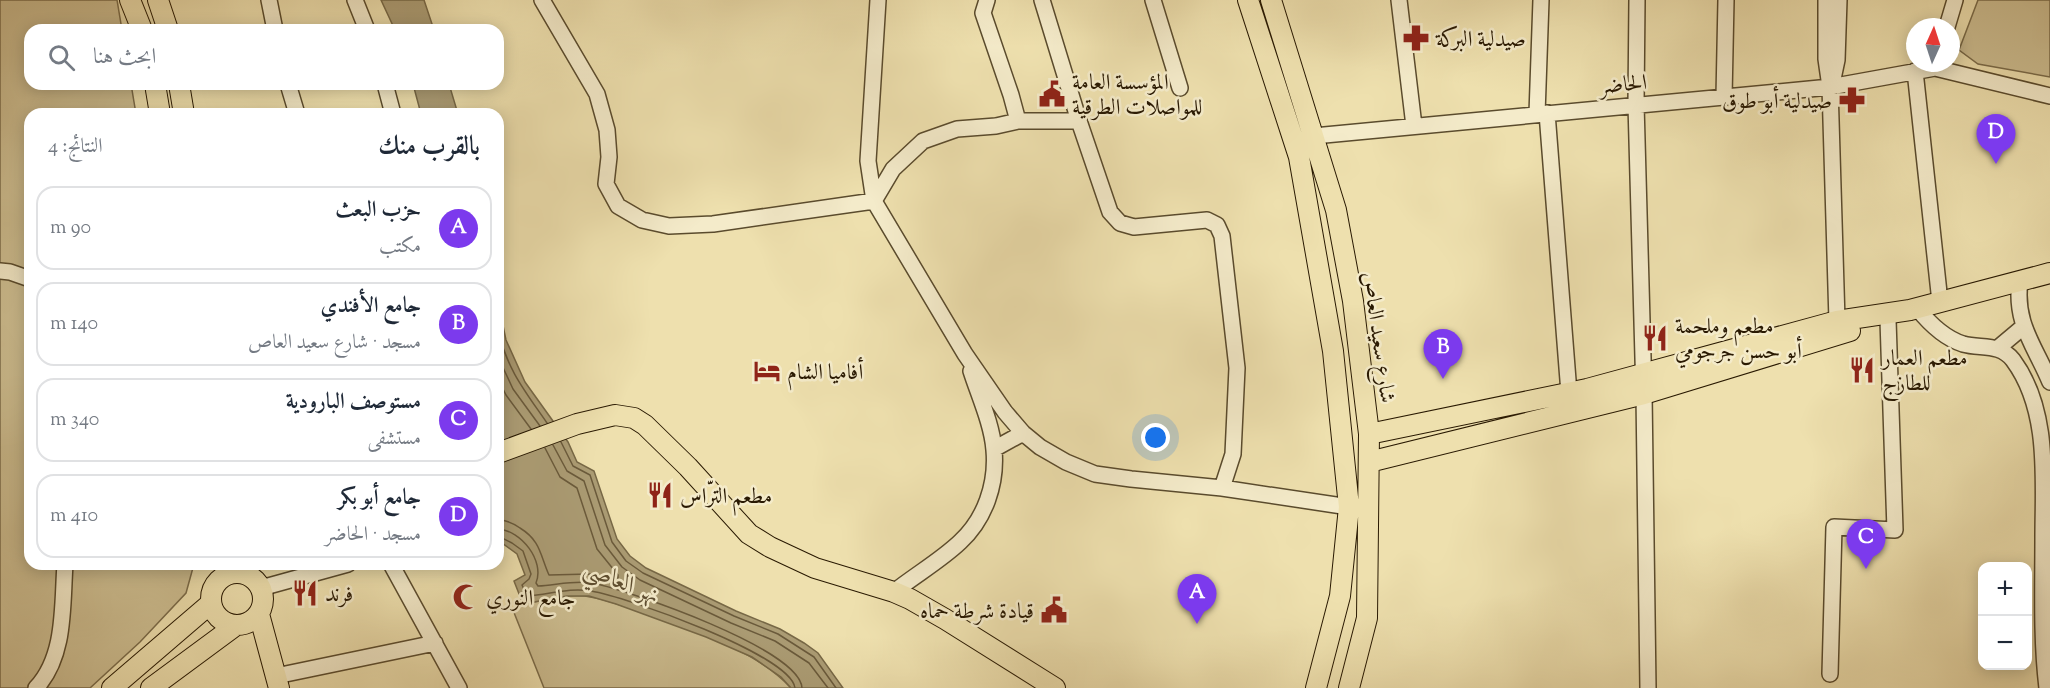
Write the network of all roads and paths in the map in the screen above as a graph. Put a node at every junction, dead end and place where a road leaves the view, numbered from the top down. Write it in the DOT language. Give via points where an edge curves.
graph roads {
  1 [pos="130,0"];
  2 [pos="158,0"];
  3 [pos="269,0"];
  4 [pos="355,0"];
  5 [pos="542,0"];
  6 [pos="878,0"];
  7 [pos="987,0"];
  8 [pos="1042,0"];
  9 [pos="1154,0"];
  10 [pos="1248,0"];
  11 [pos="1271,0"];
  12 [pos="1399,0"];
  13 [pos="1541,0"];
  14 [pos="1637,0"];
  15 [pos="1726,0"];
  16 [pos="1826,0"];
  17 [pos="1839,0"];
  18 [pos="1955,0"];
  19 [pos="1950,18"];
  20 [pos="140,24"];
  21 [pos="166,24"];
  22 [pos="274,24"];
  23 [pos="365,24"];
  24 [pos="1910,72"];
  25 [pos="1915,72"];
  26 [pos="1960,72"];
  27 [pos="1830,87"];
  28 [pos="1180,88"];
  29 [pos="156,90"];
  30 [pos="180,90"];
  31 [pos="290,90"];
  32 [pos="387,90"];
  33 [pos="1725,96"];
  34 [pos="2050,96"];
  35 [pos="1636,104"];
  36 [pos="159,108"];
  37 [pos="183,108"];
  38 [pos="295,108"];
  39 [pos="391,108"];
  40 [pos="1542,113"];
  41 [pos="1018,121"];
  42 [pos="1079,121"];
  43 [pos="1414,126"];
  44 [pos="1314,136"];
  45 [pos="874,201"];
  46 [pos="0,272"];
  47 [pos="24,277"];
  48 [pos="2049,278"];
  49 [pos="2020,281"];
  50 [pos="1940,302"];
  51 [pos="1913,309"];
  52 [pos="1888,320"];
  53 [pos="1837,321"];
  54 [pos="2023,327"];
  55 [pos="1998,348"];
  56 [pos="965,354"];
  57 [pos="1643,374"];
  58 [pos="2050,382"];
  59 [pos="1569,393"];
  60 [pos="1644,394"];
  61 [pos="1023,433"];
  62 [pos="1369,434"];
  63 [pos="994,449"];
  64 [pos="504,451"];
  65 [pos="1369,462"];
  66 [pos="1222,488"];
  67 [pos="1349,507"];
  68 [pos="65,570"];
  69 [pos="305,570"];
  70 [pos="394,570"];
  71 [pos="219,572"];
  72 [pos="255,577"];
  73 [pos="894,592"];
  74 [pos="210,604"];
  75 [pos="259,614"];
  76 [pos="236,626"];
  77 [pos="435,643"];
  78 [pos="1830,674"];
  79 [pos="278,682"];
  80 [pos="36,688"];
  81 [pos="112,688"];
  82 [pos="151,688"];
  83 [pos="459,688"];
  84 [pos="1055,688"];
  85 [pos="1316,688"];
  86 [pos="1348,688"];
  87 [pos="1648,688"];
  88 [pos="2047,688"];
  1 -- 20 [label="main road"];
  2 -- 21 [label="main road"];
  3 -- 22 [label="street"];
  4 -- 23 [label="street"];
  5 -- 45 [label="street" via="597,94 607,130 606,184 618,206 642,220 669,226 713,224"];
  6 -- 45 [label="street" via="868,161"];
  7 -- 41 [label="street" via="983,13"];
  8 -- 42 [label="street"];
  9 -- 28 [label="street"];
  10 -- 67 [label="main road" via="1299,157 1333,351"];
  11 -- 44 [label="main road, شارع سعيد العاص"];
  12 -- 43 [label="street"];
  13 -- 40 [label="street"];
  14 -- 35 [label="street"];
  15 -- 33 [label="street"];
  16 -- 27 [label="street"];
  17 -- 27 [label="street" via="1837,60"];
  18 -- 19 [label="street"];
  24 -- 27 [label="street, الحاضر"];
  25 -- 50 [label="street"];
  26 -- 34 [label="street"];
  27 -- 33 [label="street, الحاضر"];
  27 -- 53 [label="street"];
  29 -- 36 [label="main road"];
  30 -- 37 [label="main road"];
  31 -- 38 [label="street"];
  32 -- 39 [label="street"];
  33 -- 35 [label="street, الحاضر"];
  35 -- 40 [label="street, الحاضر"];
  35 -- 57 [label="street"];
  40 -- 43 [label="street, الحاضر"];
  40 -- 59 [label="street"];
  41 -- 42 [label="street"];
  41 -- 45 [label="street" via="957,129 923,141 893,169"];
  42 -- 66 [label="street" via="1110,212 1120,223 1134,227 1207,220 1217,225 1222,236 1237,368 1233,454"];
  43 -- 44 [label="street, الحاضر"];
  44 -- 62 [label="main road, شارع سعيد العاص" via="1336,210 1353,301"];
  45 -- 56 [label="street"];
  46 -- 47 [label="street"];
  48 -- 49 [label="main road"];
  49 -- 50 [label="main road"];
  49 -- 54 [label="street"];
  50 -- 51 [label="main road"];
  51 -- 52 [label="main road"];
  51 -- 53 [label="main road"];
  51 -- 55 [label="street" via="1950,338 1964,344"];
  52 -- 60 [label="main road"];
  52 -- 78 [label="street" via="1895,530 1834,527"];
  53 -- 57 [label="main road"];
  54 -- 55 [label="street"];
  54 -- 58 [label="street"];
  55 -- 88 [label="street" via="2023,373 2041,437"];
  56 -- 61 [label="street"];
  56 -- 63 [label="street"];
  57 -- 59 [label="main road"];
  57 -- 60 [label="street"];
  59 -- 62 [label="main road"];
  60 -- 65 [label="main road"];
  60 -- 87 [label="street"];
  61 -- 63 [label="street"];
  61 -- 66 [label="street" via="1066,462 1095,474"];
  62 -- 65 [label="main road, شارع سعيد العاص"];
  63 -- 73 [label="street" via="990,492 974,528"];
  64 -- 73 [label="main road" via="577,424 615,415 634,418 688,467 749,534 814,568"];
  65 -- 86 [label="main road, شارع سعيد العاص" via="1367,618"];
  66 -- 67 [label="street"];
  67 -- 85 [label="main road" via="1340,596"];
  68 -- 80 [label="street" via="55,654"];
  69 -- 72 [label="street"];
  70 -- 77 [label="street"];
  71 -- 72 [label="main road" via="224,576 239,573"];
  71 -- 74 [label="main road"];
  72 -- 75 [label="main road" via="263,601"];
  73 -- 84 [label="main road"];
  74 -- 76 [label="main road" via="219,619"];
  74 -- 81 [label="main road"];
  75 -- 76 [label="main road"];
  75 -- 79 [label="main road"];
  76 -- 82 [label="main road"];
  77 -- 79 [label="street"];
  77 -- 83 [label="street"];
}
